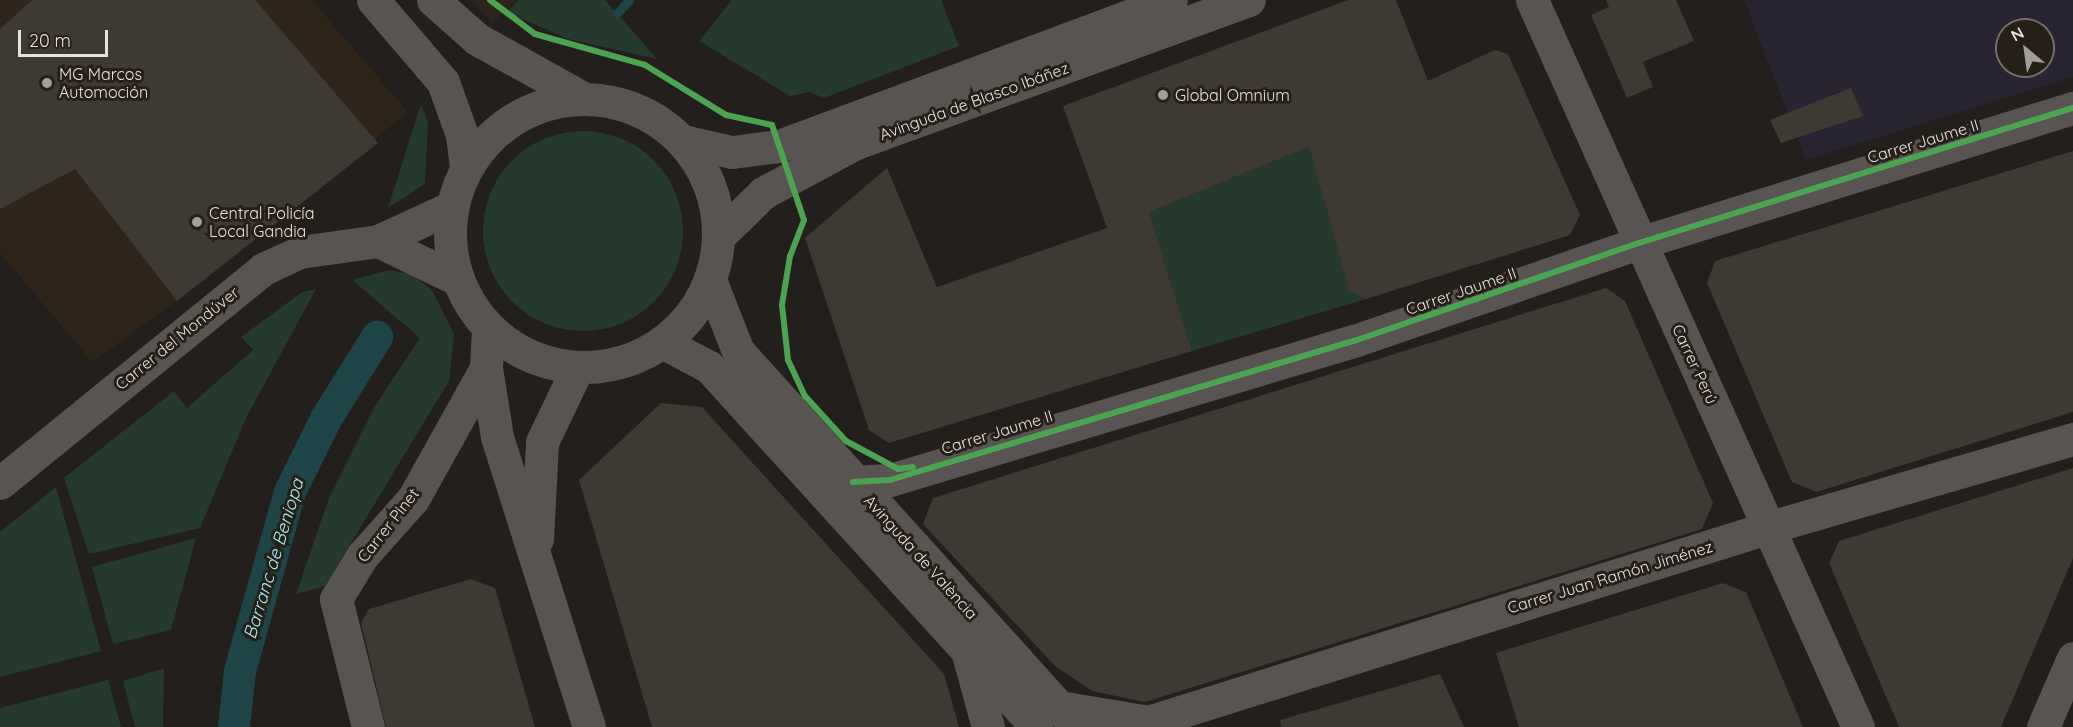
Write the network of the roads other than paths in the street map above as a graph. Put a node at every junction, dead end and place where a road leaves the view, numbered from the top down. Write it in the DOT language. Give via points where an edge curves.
graph roads {
  1 [pos="373,0"];
  2 [pos="433,0"];
  3 [pos="1171,0"];
  4 [pos="1249,0"];
  5 [pos="1532,0"];
  6 [pos="583,98"];
  7 [pos="2073,108"];
  8 [pos="683,141"];
  9 [pos="466,169"];
  10 [pos="452,207"];
  11 [pos="719,236"];
  12 [pos="378,241"];
  13 [pos="1639,243"];
  14 [pos="457,279"];
  15 [pos="710,280"];
  16 [pos="488,328"];
  17 [pos="662,342"];
  18 [pos="578,367"];
  19 [pos="486,368"];
  20 [pos="2073,439"];
  21 [pos="853,482"];
  22 [pos="0,483"];
  23 [pos="1770,527"];
  24 [pos="536,565"];
  25 [pos="968,654"];
  26 [pos="2073,658"];
  27 [pos="1059,721"];
  28 [pos="1147,724"];
  29 [pos="368,727"];
  30 [pos="589,727"];
  31 [pos="988,727"];
  32 [pos="1858,727"];
  33 [pos="2043,727"];
  1 -- 9 [label="street" via="444,82 462,135"];
  2 -- 6 [label="street" via="477,39"];
  3 -- 8 [label="street, Avinguda de Blasco Ibáñez" via="779,146 732,152"];
  4 -- 11 [label="street, Avinguda de Blasco Ibáñez" via="856,143 763,193"];
  5 -- 13 [label="street, Carrer Perú"];
  6 -- 8 [label="street" via="638,109"];
  6 -- 9 [label="street" via="528,111 489,139"];
  7 -- 13 [label="street, Carrer Jaume II"];
  8 -- 11 [label="street" via="703,170 715,202"];
  9 -- 10 [label="street"];
  10 -- 12 [label="street, Carrer del Mondúver"];
  10 -- 14 [label="street" via="449,237"];
  11 -- 15 [label="street"];
  12 -- 14 [label="street"];
  12 -- 22 [label="street, Carrer del Mondúver" via="300,252 263,268"];
  13 -- 21 [label="street, Carrer Jaume II" via="1354,341 890,480"];
  13 -- 23 [label="street, Carrer Perú"];
  14 -- 16 [label="street"];
  15 -- 17 [label="street" via="698,304"];
  15 -- 21 [label="street, Avinguda de València" via="738,351"];
  16 -- 18 [label="street" via="545,362"];
  16 -- 19 [label="street"];
  17 -- 18 [label="street" via="626,359"];
  17 -- 25 [label="street, Avinguda de València" via="709,367"];
  18 -- 24 [label="street" via="542,442"];
  19 -- 24 [label="street" via="497,437"];
  19 -- 29 [label="street, Carrer Pinet" via="413,499 362,556 336,599"];
  20 -- 23 [label="street, Carrer Juan Ramón Jiménez"];
  21 -- 27 [label="street, Avinguda de València"];
  23 -- 28 [label="street, Carrer Juan Ramón Jiménez"];
  23 -- 32 [label="street, Carrer Perú"];
  24 -- 30 [label="street"];
  25 -- 27 [label="street, Avinguda de València" via="1010,699"];
  25 -- 31 [label="street"];
  26 -- 33 [label="street"];
  27 -- 28 [label="street, Carrer Juan Ramón Jiménez"];
}
